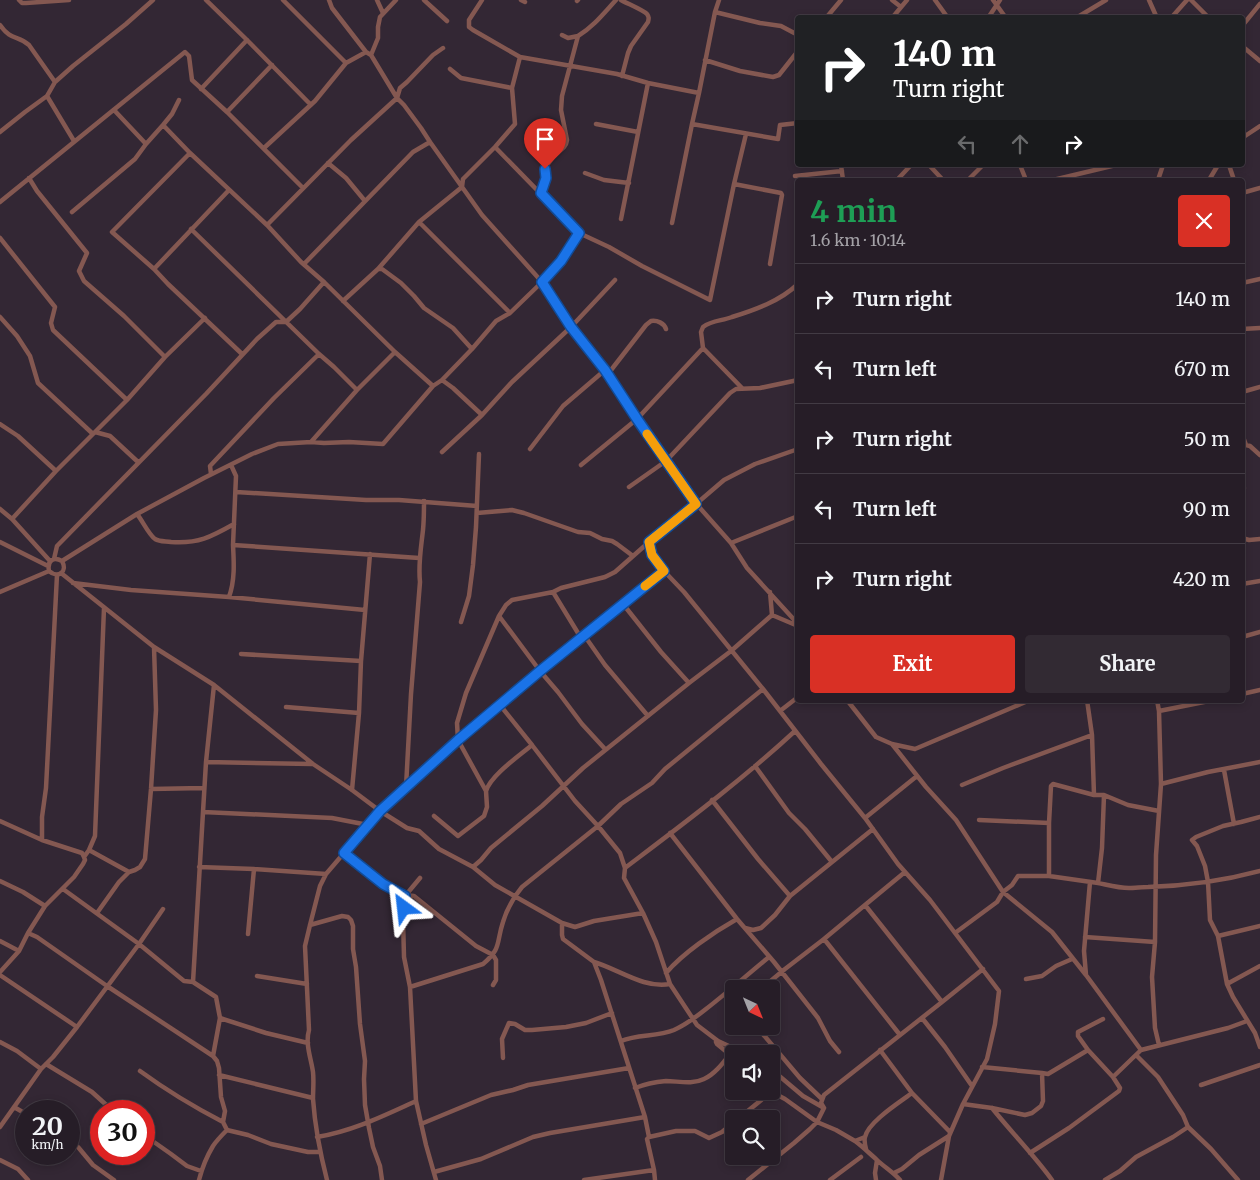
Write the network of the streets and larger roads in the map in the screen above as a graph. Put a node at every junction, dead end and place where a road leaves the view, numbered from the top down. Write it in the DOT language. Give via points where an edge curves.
graph roads {
  1 [pos="19,0"];
  2 [pos="69,0"];
  3 [pos="206,0"];
  4 [pos="283,0"];
  5 [pos="329,0"];
  6 [pos="377,0"];
  7 [pos="396,0"];
  8 [pos="424,0"];
  9 [pos="482,0"];
  10 [pos="616,0"];
  11 [pos="621,0"];
  12 [pos="719,0"];
  13 [pos="841,0"];
  14 [pos="892,0"];
  15 [pos="907,0"];
  16 [pos="935,0"];
  17 [pos="1106,0"];
  18 [pos="1149,0"];
  19 [pos="1187,0"];
  20 [pos="1191,0"];
  21 [pos="150,1"];
  22 [pos="996,1"];
  23 [pos="1260,4"];
  24 [pos="901,7"];
  25 [pos="715,12"];
  26 [pos="383,13"];
  27 [pos="828,15"];
  28 [pos="894,15"];
  29 [pos="946,15"];
  30 [pos="989,15"];
  31 [pos="1004,15"];
  32 [pos="1081,15"];
  33 [pos="1156,15"];
  34 [pos="1174,15"];
  35 [pos="1206,15"];
  36 [pos="447,20"];
  37 [pos="1245,22"];
  38 [pos="0,25"];
  39 [pos="795,33"];
  40 [pos="562,35"];
  41 [pos="578,36"];
  42 [pos="247,40"];
  43 [pos="443,48"];
  44 [pos="1245,48"];
  45 [pos="368,53"];
  46 [pos="795,55"];
  47 [pos="520,57"];
  48 [pos="706,60"];
  49 [pos="1260,61"];
  50 [pos="346,63"];
  51 [pos="272,66"];
  52 [pos="569,67"];
  53 [pos="450,69"];
  54 [pos="622,76"];
  55 [pos="55,82"];
  56 [pos="648,83"];
  57 [pos="512,88"];
  58 [pos="202,89"];
  59 [pos="699,93"];
  60 [pos="46,96"];
  61 [pos="397,98"];
  62 [pos="179,100"];
  63 [pos="311,105"];
  64 [pos="114,110"];
  65 [pos="227,112"];
  66 [pos="795,123"];
  67 [pos="596,124"];
  68 [pos="692,124"];
  69 [pos="163,125"];
  70 [pos="1260,126"];
  71 [pos="0,132"];
  72 [pos="638,132"];
  73 [pos="746,134"];
  74 [pos="1245,136"];
  75 [pos="74,141"];
  76 [pos="430,142"];
  77 [pos="146,144"];
  78 [pos="496,147"];
  79 [pos="264,148"];
  80 [pos="190,153"];
  81 [pos="328,163"];
  82 [pos="841,167"];
  83 [pos="909,167"];
  84 [pos="931,167"];
  85 [pos="981,167"];
  86 [pos="1108,167"];
  87 [pos="1217,167"];
  88 [pos="842,171"];
  89 [pos="585,173"];
  90 [pos="1082,173"];
  91 [pos="795,176"];
  92 [pos="29,178"];
  93 [pos="843,178"];
  94 [pos="900,178"];
  95 [pos="941,178"];
  96 [pos="970,178"];
  97 [pos="1061,178"];
  98 [pos="1081,178"];
  99 [pos="1210,178"];
  100 [pos="629,183"];
  101 [pos="734,184"];
  102 [pos="462,187"];
  103 [pos="302,188"];
  104 [pos="1260,188"];
  105 [pos="229,190"];
  106 [pos="1245,192"];
  107 [pos="541,193"];
  108 [pos="365,201"];
  109 [pos="0,202"];
  110 [pos="72,212"];
  111 [pos="622,219"];
  112 [pos="418,222"];
  113 [pos="672,223"];
  114 [pos="267,225"];
  115 [pos="191,229"];
  116 [pos="579,233"];
  117 [pos="0,238"];
  118 [pos="304,264"];
  119 [pos="770,264"];
  120 [pos="378,268"];
  121 [pos="154,270"];
  122 [pos="1260,279"];
  123 [pos="615,280"];
  124 [pos="324,282"];
  125 [pos="542,282"];
  126 [pos="1245,282"];
  127 [pos="795,287"];
  128 [pos="342,301"];
  129 [pos="510,313"];
  130 [pos="0,317"];
  131 [pos="205,318"];
  132 [pos="286,322"];
  133 [pos="571,327"];
  134 [pos="1245,328"];
  135 [pos="1260,328"];
  136 [pos="666,329"];
  137 [pos="703,348"];
  138 [pos="472,349"];
  139 [pos="395,352"];
  140 [pos="242,354"];
  141 [pos="319,354"];
  142 [pos="166,357"];
  143 [pos="606,372"];
  144 [pos="442,380"];
  145 [pos="795,381"];
  146 [pos="433,386"];
  147 [pos="742,388"];
  148 [pos="1260,388"];
  149 [pos="357,390"];
  150 [pos="1245,391"];
  151 [pos="127,400"];
  152 [pos="482,415"];
  153 [pos="637,419"];
  154 [pos="0,424"];
  155 [pos="94,433"];
  156 [pos="311,442"];
  157 [pos="1245,445"];
  158 [pos="530,448"];
  159 [pos="795,450"];
  160 [pos="442,452"];
  161 [pos="479,454"];
  162 [pos="1260,455"];
  163 [pos="666,461"];
  164 [pos="138,462"];
  165 [pos="231,465"];
  166 [pos="581,465"];
  167 [pos="56,470"];
  168 [pos="211,474"];
  169 [pos="629,487"];
  170 [pos="236,492"];
  171 [pos="424,501"];
  172 [pos="696,504"];
  173 [pos="477,506"];
  174 [pos="0,509"];
  175 [pos="477,513"];
  176 [pos="137,514"];
  177 [pos="795,517"];
  178 [pos="12,519"];
  179 [pos="234,524"];
  180 [pos="1245,539"];
  181 [pos="1260,539"];
  182 [pos="0,542"];
  183 [pos="649,542"];
  184 [pos="731,543"];
  185 [pos="233,545"];
  186 [pos="370,554"];
  187 [pos="633,556"];
  188 [pos="419,558"];
  189 [pos="62,561"];
  190 [pos="50,564"];
  191 [pos="664,571"];
  192 [pos="59,574"];
  193 [pos="1260,581"];
  194 [pos="73,583"];
  195 [pos="1245,584"];
  196 [pos="0,592"];
  197 [pos="552,592"];
  198 [pos="770,592"];
  199 [pos="228,597"];
  200 [pos="623,604"];
  201 [pos="104,608"];
  202 [pos="366,610"];
  203 [pos="772,615"];
  204 [pos="500,616"];
  205 [pos="795,621"];
  206 [pos="461,622"];
  207 [pos="795,624"];
  208 [pos="1260,632"];
  209 [pos="1245,636"];
  210 [pos="582,637"];
  211 [pos="154,647"];
  212 [pos="731,651"];
  213 [pos="241,654"];
  214 [pos="361,661"];
  215 [pos="540,671"];
  216 [pos="689,683"];
  217 [pos="214,685"];
  218 [pos="763,689"];
  219 [pos="1260,690"];
  220 [pos="1245,693"];
  221 [pos="795,699"];
  222 [pos="849,703"];
  223 [pos="1023,703"];
  224 [pos="1087,703"];
  225 [pos="1158,703"];
  226 [pos="1199,703"];
  227 [pos="500,705"];
  228 [pos="286,707"];
  229 [pos="780,711"];
  230 [pos="1159,711"];
  231 [pos="359,713"];
  232 [pos="648,716"];
  233 [pos="795,731"];
  234 [pos="1092,735"];
  235 [pos="458,740"];
  236 [pos="532,744"];
  237 [pos="892,744"];
  238 [pos="605,749"];
  239 [pos="206,762"];
  240 [pos="1260,762"];
  241 [pos="313,764"];
  242 [pos="755,766"];
  243 [pos="1224,770"];
  244 [pos="917,776"];
  245 [pos="1161,784"];
  246 [pos="564,785"];
  247 [pos="962,785"];
  248 [pos="406,786"];
  249 [pos="151,788"];
  250 [pos="204,788"];
  251 [pos="352,790"];
  252 [pos="486,791"];
  253 [pos="1094,795"];
  254 [pos="1104,795"];
  255 [pos="712,800"];
  256 [pos="380,811"];
  257 [pos="1159,811"];
  258 [pos="203,812"];
  259 [pos="434,816"];
  260 [pos="1260,817"];
  261 [pos="865,818"];
  262 [pos="979,820"];
  263 [pos="0,821"];
  264 [pos="1049,823"];
  265 [pos="1234,824"];
  266 [pos="368,825"];
  267 [pos="598,826"];
  268 [pos="872,829"];
  269 [pos="670,833"];
  270 [pos="42,840"];
  271 [pos="89,850"];
  272 [pos="344,853"];
  273 [pos="84,857"];
  274 [pos="832,862"];
  275 [pos="199,867"];
  276 [pos="473,867"];
  277 [pos="625,868"];
  278 [pos="254,869"];
  279 [pos="1260,871"];
  280 [pos="129,872"];
  281 [pos="905,872"];
  282 [pos="326,874"];
  283 [pos="1049,876"];
  284 [pos="420,878"];
  285 [pos="0,881"];
  286 [pos="1090,882"];
  287 [pos="1208,882"];
  288 [pos="1098,883"];
  289 [pos="1156,887"];
  290 [pos="63,889"];
  291 [pos="1003,892"];
  292 [pos="405,896"];
  293 [pos="515,896"];
  294 [pos="790,896"];
  295 [pos="866,905"];
  296 [pos="45,906"];
  297 [pos="163,909"];
  298 [pos="97,913"];
  299 [pos="643,913"];
  300 [pos="737,919"];
  301 [pos="562,923"];
  302 [pos="310,925"];
  303 [pos="1260,926"];
  304 [pos="745,928"];
  305 [pos="28,933"];
  306 [pos="955,933"];
  307 [pos="248,934"];
  308 [pos="1218,936"];
  309 [pos="1085,937"];
  310 [pos="824,939"];
  311 [pos="0,941"];
  312 [pos="1155,942"];
  313 [pos="139,944"];
  314 [pos="19,952"];
  315 [pos="493,955"];
  316 [pos="770,957"];
  317 [pos="1072,959"];
  318 [pos="594,962"];
  319 [pos="1260,966"];
  320 [pos="983,970"];
  321 [pos="781,972"];
  322 [pos="0,973"];
  323 [pos="666,973"];
  324 [pos="1086,975"];
  325 [pos="257,976"];
  326 [pos="1026,979"];
  327 [pos="742,980"];
  328 [pos="772,980"];
  329 [pos="193,982"];
  330 [pos="307,984"];
  331 [pos="670,984"];
  332 [pos="1227,984"];
  333 [pos="492,985"];
  334 [pos="107,986"];
  335 [pos="410,987"];
  336 [pos="725,994"];
  337 [pos="942,1002"];
  338 [pos="612,1013"];
  339 [pos="220,1018"];
  340 [pos="922,1018"];
  341 [pos="692,1019"];
  342 [pos="1103,1019"];
  343 [pos="1247,1021"];
  344 [pos="77,1026"];
  345 [pos="1258,1032"];
  346 [pos="900,1034"];
  347 [pos="764,1035"];
  348 [pos="620,1041"];
  349 [pos="718,1041"];
  350 [pos="0,1042"];
  351 [pos="308,1044"];
  352 [pos="727,1045"];
  353 [pos="1160,1045"];
  354 [pos="1260,1047"];
  355 [pos="725,1050"];
  356 [pos="880,1050"];
  357 [pos="1088,1050"];
  358 [pos="1141,1050"];
  359 [pos="839,1052"];
  360 [pos="1136,1055"];
  361 [pos="213,1056"];
  362 [pos="503,1058"];
  363 [pos="725,1062"];
  364 [pos="46,1064"];
  365 [pos="1260,1065"];
  366 [pos="982,1067"];
  367 [pos="629,1068"];
  368 [pos="41,1070"];
  369 [pos="140,1071"];
  370 [pos="1042,1072"];
  371 [pos="219,1075"];
  372 [pos="780,1077"];
  373 [pos="1113,1077"];
  374 [pos="1201,1085"];
  375 [pos="972,1086"];
  376 [pos="635,1088"];
  377 [pos="912,1093"];
  378 [pos="780,1096"];
  379 [pos="313,1098"];
  380 [pos="822,1099"];
  381 [pos="101,1100"];
  382 [pos="761,1100"];
  383 [pos="416,1101"];
  384 [pos="963,1104"];
  385 [pos="14,1106"];
  386 [pos="824,1108"];
  387 [pos="992,1108"];
  388 [pos="749,1110"];
  389 [pos="644,1117"];
  390 [pos="223,1122"];
  391 [pos="817,1122"];
  392 [pos="368,1124"];
  393 [pos="421,1124"];
  394 [pos="0,1127"];
  395 [pos="1188,1127"];
  396 [pos="227,1130"];
  397 [pos="725,1130"];
  398 [pos="949,1134"];
  399 [pos="649,1136"];
  400 [pos="317,1137"];
  401 [pos="865,1137"];
  402 [pos="855,1141"];
  403 [pos="155,1143"];
  404 [pos="80,1149"];
  405 [pos="866,1149"];
  406 [pos="320,1152"];
  407 [pos="1030,1154"];
  408 [pos="861,1157"];
  409 [pos="0,1160"];
  410 [pos="877,1160"];
  411 [pos="654,1170"];
  412 [pos="201,1171"];
  413 [pos="434,1172"];
  414 [pos="894,1173"];
  415 [pos="28,1180"];
  416 [pos="114,1180"];
  417 [pos="201,1180"];
  418 [pos="328,1180"];
  419 [pos="382,1180"];
  420 [pos="436,1180"];
  421 [pos="584,1180"];
  422 [pos="655,1180"];
  423 [pos="748,1180"];
  424 [pos="830,1180"];
  425 [pos="876,1180"];
  426 [pos="900,1180"];
  427 [pos="941,1180"];
  428 [pos="1052,1180"];
  429 [pos="1105,1180"];
  430 [pos="1238,1180"];
  1 -- 2 [label="street" via="22,3"];
  3 -- 42 [label="street"];
  4 -- 50 [label="street"];
  5 -- 45 [label="street"];
  6 -- 26 [label="street"];
  7 -- 26 [label="street"];
  8 -- 36 [label="street"];
  9 -- 47 [label="street" via="469,20 469,27"];
  10 -- 41 [label="street"];
  11 -- 54 [label="street" via="643,11 649,18 631,46"];
  12 -- 25 [label="street"];
  13 -- 27 [label="street"];
  14 -- 24 [label="street"];
  15 -- 24 [label="street"];
  16 -- 29 [label="street"];
  17 -- 32 [label="street"];
  18 -- 33 [label="street"];
  19 -- 34 [label="street"];
  20 -- 35 [label="street"];
  21 -- 55 [label="street"];
  22 -- 30 [label="street"];
  22 -- 31 [label="street"];
  23 -- 37 [label="street"];
  24 -- 28 [label="street"];
  25 -- 39 [label="street" via="781,26"];
  25 -- 48 [label="street"];
  26 -- 45 [label="street" via="378,38"];
  38 -- 55 [label="street" via="6,34 30,45"];
  40 -- 41 [label="street" via="568,38"];
  41 -- 52 [label="street"];
  42 -- 51 [label="street"];
  42 -- 58 [label="street"];
  43 -- 61 [label="street" via="400,88"];
  44 -- 49 [label="street"];
  45 -- 50 [label="street"];
  45 -- 61 [label="street"];
  46 -- 48 [label="street" via="779,75 773,77"];
  47 -- 52 [label="street"];
  47 -- 57 [label="street"];
  48 -- 59 [label="street"];
  50 -- 63 [label="street"];
  51 -- 63 [label="street"];
  51 -- 65 [label="street"];
  52 -- 54 [label="street"];
  52 -- 107 [label="street" via="561,110 567,140 545,168 546,178"];
  53 -- 57 [label="street" via="461,78"];
  54 -- 56 [label="street"];
  55 -- 60 [label="street"];
  56 -- 59 [label="street"];
  56 -- 72 [label="street"];
  57 -- 78 [label="street" via="515,124"];
  58 -- 64 [label="street" via="192,80 189,56 185,52"];
  58 -- 65 [label="street"];
  59 -- 68 [label="street"];
  60 -- 71 [label="street"];
  60 -- 75 [label="street"];
  61 -- 76 [label="street"];
  61 -- 81 [label="street"];
  62 -- 69 [label="street"];
  63 -- 79 [label="street"];
  64 -- 75 [label="street"];
  64 -- 77 [label="street"];
  65 -- 79 [label="street"];
  66 -- 73 [label="street" via="780,125 778,139"];
  67 -- 72 [label="street"];
  68 -- 73 [label="street"];
  68 -- 113 [label="street"];
  69 -- 77 [label="street"];
  69 -- 80 [label="street"];
  70 -- 74 [label="street"];
  72 -- 100 [label="street"];
  73 -- 101 [label="street"];
  75 -- 92 [label="street"];
  76 -- 102 [label="street"];
  76 -- 108 [label="street" via="413,152"];
  77 -- 110 [label="street" via="135,159"];
  78 -- 102 [label="street" via="463,179"];
  78 -- 107 [label="street"];
  79 -- 103 [label="street"];
  80 -- 105 [label="street"];
  80 -- 121 [label="street" via="112,232"];
  81 -- 103 [label="street"];
  81 -- 108 [label="street"];
  82 -- 88 [label="street"];
  83 -- 94 [label="street"];
  84 -- 95 [label="street"];
  85 -- 96 [label="street"];
  86 -- 90 [label="street"];
  87 -- 99 [label="street"];
  88 -- 91 [label="street"];
  88 -- 93 [label="street"];
  89 -- 100 [label="street" via="604,180"];
  90 -- 97 [label="street"];
  90 -- 98 [label="street"];
  92 -- 109 [label="street"];
  92 -- 142 [label="street" via="87,253 79,271 84,281"];
  100 -- 111 [label="street"];
  101 -- 116 [label="street" via="710,300"];
  101 -- 119 [label="street" via="782,195"];
  102 -- 112 [label="street"];
  102 -- 125 [label="street" via="482,215"];
  103 -- 114 [label="street"];
  104 -- 106 [label="street"];
  105 -- 114 [label="street"];
  105 -- 115 [label="street"];
  107 -- 116 [label="street"];
  108 -- 118 [label="street"];
  112 -- 120 [label="street"];
  112 -- 129 [label="street"];
  114 -- 118 [label="street"];
  115 -- 121 [label="street"];
  115 -- 132 [label="street"];
  116 -- 125 [label="street" via="561,261"];
  117 -- 151 [label="street" via="54,307 50,323 53,330"];
  118 -- 124 [label="street"];
  120 -- 128 [label="street"];
  120 -- 138 [label="street" via="453,328"];
  121 -- 131 [label="street"];
  122 -- 126 [label="street"];
  123 -- 133 [label="street"];
  124 -- 128 [label="street"];
  124 -- 132 [label="street"];
  125 -- 129 [label="street"];
  125 -- 133 [label="street"];
  127 -- 137 [label="street" via="765,304 705,325 701,332"];
  128 -- 139 [label="street"];
  129 -- 138 [label="street" via="496,321"];
  130 -- 155 [label="street" via="30,356 38,383"];
  131 -- 140 [label="street"];
  131 -- 142 [label="street"];
  132 -- 140 [label="street" via="276,322"];
  132 -- 141 [label="street"];
  133 -- 143 [label="street"];
  133 -- 152 [label="street"];
  134 -- 135 [label="street"];
  136 -- 143 [label="street" via="659,322 651,321"];
  137 -- 147 [label="street"];
  137 -- 153 [label="street"];
  138 -- 144 [label="street"];
  139 -- 146 [label="street"];
  139 -- 149 [label="street"];
  140 -- 164 [label="street"];
  141 -- 149 [label="street"];
  141 -- 168 [label="street" via="210,466"];
  142 -- 151 [label="street"];
  143 -- 153 [label="street"];
  143 -- 158 [label="street" via="563,406"];
  144 -- 146 [label="street"];
  144 -- 152 [label="street"];
  145 -- 147 [label="street"];
  146 -- 156 [label="street" via="383,444"];
  147 -- 163 [label="street" via="730,393"];
  148 -- 150 [label="street"];
  149 -- 156 [label="street"];
  151 -- 155 [label="street"];
  152 -- 160 [label="street"];
  153 -- 163 [label="street"];
  153 -- 166 [label="street"];
  154 -- 167 [label="street"];
  155 -- 164 [label="street" via="110,436"];
  155 -- 167 [label="street"];
  156 -- 165 [label="street" via="278,444"];
  157 -- 162 [label="street"];
  159 -- 172 [label="street" via="755,464 724,480"];
  161 -- 173 [label="street"];
  163 -- 169 [label="street"];
  163 -- 172 [label="street"];
  164 -- 190 [label="street" via="57,546"];
  165 -- 168 [label="street"];
  165 -- 170 [label="street" via="236,473"];
  167 -- 178 [label="street"];
  168 -- 176 [label="street"];
  170 -- 171 [label="street"];
  170 -- 179 [label="street"];
  171 -- 173 [label="street"];
  171 -- 188 [label="street"];
  172 -- 183 [label="street"];
  172 -- 184 [label="street"];
  173 -- 175 [label="street"];
  174 -- 178 [label="street"];
  175 -- 187 [label="street" via="512,510 612,541"];
  175 -- 206 [label="street" via="469,596"];
  176 -- 179 [label="street" via="154,538 160,541 197,542"];
  176 -- 189 [label="street"];
  177 -- 184 [label="street"];
  178 -- 190 [label="street"];
  179 -- 185 [label="street"];
  180 -- 181 [label="street"];
  182 -- 190 [label="street"];
  183 -- 187 [label="street"];
  183 -- 191 [label="street" via="652,555"];
  184 -- 198 [label="street" via="747,568"];
  185 -- 186 [label="street"];
  185 -- 199 [label="street" via="234,575"];
  186 -- 188 [label="street"];
  186 -- 202 [label="street"];
  187 -- 197 [label="street" via="605,577"];
  188 -- 248 [label="street"];
  189 -- 190 [label="street" via="58,559"];
  189 -- 192 [label="street" via="64,570"];
  190 -- 192 [label="street" via="52,574"];
  190 -- 196 [label="street"];
  191 -- 200 [label="street"];
  191 -- 212 [label="street"];
  192 -- 194 [label="street"];
  192 -- 270 [label="street"];
  193 -- 195 [label="street"];
  194 -- 199 [label="street"];
  194 -- 201 [label="street"];
  197 -- 204 [label="street" via="512,600"];
  197 -- 210 [label="street"];
  198 -- 203 [label="street"];
  198 -- 205 [label="street"];
  199 -- 202 [label="street"];
  200 -- 210 [label="street"];
  200 -- 216 [label="street"];
  201 -- 211 [label="street"];
  201 -- 271 [label="street" via="95,836"];
  202 -- 214 [label="street"];
  203 -- 207 [label="street"];
  203 -- 212 [label="street"];
  204 -- 215 [label="street"];
  204 -- 235 [label="street" via="466,693 457,723"];
  208 -- 209 [label="street"];
  210 -- 215 [label="street"];
  210 -- 232 [label="street"];
  211 -- 217 [label="street"];
  211 -- 249 [label="street" via="156,710"];
  212 -- 216 [label="street"];
  212 -- 218 [label="street"];
  213 -- 214 [label="street"];
  214 -- 231 [label="street"];
  215 -- 227 [label="street"];
  215 -- 238 [label="street"];
  216 -- 232 [label="street"];
  217 -- 239 [label="street"];
  217 -- 241 [label="street"];
  218 -- 229 [label="street"];
  218 -- 267 [label="street"];
  219 -- 220 [label="street"];
  221 -- 229 [label="street"];
  222 -- 237 [label="street" via="876,736"];
  223 -- 237 [label="street" via="915,749"];
  224 -- 234 [label="street"];
  225 -- 230 [label="street"];
  226 -- 230 [label="street"];
  227 -- 235 [label="street"];
  227 -- 236 [label="street"];
  228 -- 231 [label="street"];
  229 -- 233 [label="street"];
  230 -- 245 [label="street"];
  231 -- 251 [label="street"];
  232 -- 238 [label="street"];
  233 -- 242 [label="street"];
  233 -- 261 [label="street"];
  234 -- 247 [label="street"];
  234 -- 253 [label="street"];
  235 -- 248 [label="street"];
  235 -- 252 [label="street"];
  236 -- 246 [label="street"];
  236 -- 252 [label="street" via="488,784"];
  237 -- 244 [label="street"];
  238 -- 246 [label="street"];
  239 -- 241 [label="street"];
  239 -- 250 [label="street"];
  240 -- 243 [label="street"];
  241 -- 251 [label="street"];
  242 -- 255 [label="street"];
  242 -- 274 [label="street" via="789,814"];
  243 -- 245 [label="street"];
  243 -- 265 [label="street"];
  244 -- 261 [label="street"];
  244 -- 291 [label="street" via="956,820"];
  245 -- 257 [label="street"];
  246 -- 267 [label="street"];
  246 -- 276 [label="street"];
  248 -- 256 [label="street"];
  249 -- 250 [label="street"];
  249 -- 280 [label="street" via="144,859 140,867"];
  250 -- 258 [label="street"];
  251 -- 256 [label="street"];
  252 -- 259 [label="street" via="484,816 458,836"];
  253 -- 254 [label="street"];
  253 -- 264 [label="street" via="1054,784 1051,786"];
  254 -- 257 [label="street" via="1128,805"];
  254 -- 288 [label="street"];
  255 -- 269 [label="street"];
  255 -- 294 [label="street"];
  256 -- 266 [label="street"];
  256 -- 276 [label="street" via="407,828 419,831 444,852"];
  257 -- 289 [label="street"];
  258 -- 266 [label="street" via="332,818"];
  258 -- 275 [label="street"];
  260 -- 265 [label="street"];
  261 -- 268 [label="street"];
  262 -- 264 [label="street"];
  263 -- 270 [label="street"];
  264 -- 283 [label="street"];
  265 -- 287 [label="street" via="1192,840 1206,866"];
  266 -- 272 [label="street"];
  267 -- 277 [label="street" via="620,853"];
  267 -- 293 [label="street"];
  268 -- 274 [label="street"];
  268 -- 281 [label="street"];
  269 -- 277 [label="street"];
  269 -- 300 [label="street"];
  270 -- 273 [label="street" via="82,853"];
  271 -- 273 [label="street"];
  271 -- 280 [label="street"];
  272 -- 282 [label="street"];
  272 -- 292 [label="street" via="383,884"];
  273 -- 290 [label="street" via="83,864"];
  274 -- 294 [label="street"];
  275 -- 278 [label="street"];
  275 -- 329 [label="street"];
  276 -- 293 [label="street"];
  277 -- 299 [label="street" via="624,878"];
  278 -- 282 [label="street"];
  278 -- 307 [label="street"];
  279 -- 287 [label="street"];
  280 -- 298 [label="street"];
  281 -- 295 [label="street"];
  281 -- 306 [label="street"];
  282 -- 302 [label="street"];
  283 -- 286 [label="street"];
  283 -- 291 [label="street" via="1018,876"];
  284 -- 292 [label="street"];
  285 -- 296 [label="street"];
  286 -- 288 [label="street"];
  286 -- 309 [label="street"];
  287 -- 289 [label="street"];
  287 -- 308 [label="street" via="1210,920"];
  288 -- 289 [label="street" via="1129,888"];
  289 -- 312 [label="street"];
  290 -- 296 [label="street"];
  290 -- 298 [label="street"];
  291 -- 306 [label="street" via="997,902"];
  291 -- 317 [label="street" via="1052,932"];
  292 -- 315 [label="street" via="414,896 476,946"];
  292 -- 335 [label="street" via="404,957"];
  293 -- 301 [label="street"];
  293 -- 315 [label="street"];
  294 -- 304 [label="street" via="761,928"];
  295 -- 310 [label="street"];
  295 -- 337 [label="street"];
  296 -- 305 [label="street"];
  297 -- 313 [label="street"];
  298 -- 313 [label="street"];
  299 -- 301 [label="street" via="575,926"];
  299 -- 323 [label="street"];
  300 -- 304 [label="street"];
  300 -- 323 [label="street"];
  301 -- 318 [label="street" via="563,939"];
  302 -- 330 [label="street" via="305,946"];
  302 -- 392 [label="street" via="342,916 348,917 353,926"];
  303 -- 308 [label="street"];
  304 -- 316 [label="street"];
  305 -- 314 [label="street"];
  305 -- 334 [label="street"];
  306 -- 320 [label="street"];
  308 -- 332 [label="street"];
  309 -- 312 [label="street"];
  309 -- 324 [label="street"];
  310 -- 321 [label="street"];
  310 -- 346 [label="street"];
  311 -- 314 [label="street"];
  312 -- 353 [label="street" via="1153,1006"];
  313 -- 329 [label="street" via="184,981"];
  313 -- 334 [label="street"];
  314 -- 322 [label="street"];
  315 -- 333 [label="street" via="496,980"];
  315 -- 335 [label="street" via="482,964"];
  316 -- 321 [label="street"];
  316 -- 327 [label="street"];
  317 -- 324 [label="street"];
  317 -- 326 [label="street" via="1042,976"];
  318 -- 331 [label="street" via="650,984"];
  318 -- 338 [label="street"];
  319 -- 332 [label="street"];
  320 -- 337 [label="street"];
  320 -- 366 [label="street" via="999,991 995,1024"];
  321 -- 328 [label="street"];
  321 -- 359 [label="street" via="818,1018"];
  322 -- 344 [label="street"];
  323 -- 331 [label="street"];
  324 -- 358 [label="street"];
  325 -- 330 [label="street"];
  329 -- 339 [label="street" via="216,996"];
  330 -- 351 [label="street"];
  331 -- 341 [label="street"];
  332 -- 343 [label="street"];
  334 -- 344 [label="street"];
  334 -- 361 [label="street"];
  335 -- 383 [label="street"];
  336 -- 341 [label="street"];
  337 -- 340 [label="street"];
  338 -- 348 [label="street"];
  338 -- 362 [label="street" via="566,1027 525,1030 510,1024 502,1039"];
  339 -- 351 [label="street"];
  339 -- 361 [label="street"];
  340 -- 346 [label="street"];
  340 -- 375 [label="street"];
  341 -- 348 [label="street" via="673,1030"];
  341 -- 349 [label="street"];
  342 -- 357 [label="street" via="1078,1032"];
  343 -- 345 [label="street"];
  343 -- 353 [label="street"];
  344 -- 364 [label="street"];
  345 -- 354 [label="street"];
  346 -- 356 [label="street"];
  347 -- 380 [label="street"];
  348 -- 367 [label="street"];
  349 -- 352 [label="street"];
  349 -- 355 [label="street" via="717,1044"];
  350 -- 368 [label="street"];
  351 -- 379 [label="street"];
  353 -- 358 [label="street"];
  356 -- 377 [label="street"];
  356 -- 380 [label="street"];
  357 -- 370 [label="street" via="1048,1074"];
  357 -- 373 [label="street"];
  358 -- 360 [label="street"];
  360 -- 373 [label="street"];
  360 -- 395 [label="street" via="1158,1077"];
  361 -- 371 [label="street"];
  363 -- 376 [label="street" via="703,1080 652,1082"];
  364 -- 368 [label="street"];
  364 -- 381 [label="street"];
  365 -- 374 [label="street"];
  366 -- 370 [label="street"];
  366 -- 375 [label="street"];
  367 -- 376 [label="street"];
  367 -- 393 [label="street" via="528,1085 491,1095"];
  368 -- 385 [label="street"];
  369 -- 390 [label="street" via="196,1109"];
  370 -- 387 [label="street" via="1043,1101 1032,1113 1025,1115"];
  371 -- 379 [label="street"];
  371 -- 390 [label="street" via="225,1111"];
  372 -- 386 [label="street" via="802,1096"];
  373 -- 407 [label="street" via="1119,1091"];
  375 -- 384 [label="street"];
  376 -- 389 [label="street"];
  377 -- 398 [label="street"];
  377 -- 401 [label="street" via="877,1120"];
  378 -- 391 [label="street"];
  379 -- 400 [label="street"];
  380 -- 386 [label="street"];
  382 -- 388 [label="street"];
  383 -- 392 [label="street"];
  383 -- 393 [label="street"];
  384 -- 387 [label="street"];
  384 -- 398 [label="street"];
  385 -- 394 [label="street"];
  386 -- 391 [label="street"];
  387 -- 407 [label="street"];
  389 -- 399 [label="street"];
  389 -- 413 [label="street" via="533,1137 481,1159"];
  390 -- 396 [label="street"];
  391 -- 402 [label="street"];
  391 -- 423 [label="street"];
  392 -- 400 [label="street"];
  392 -- 419 [label="street"];
  393 -- 413 [label="street"];
  395 -- 429 [label="street" via="1136,1157"];
  395 -- 430 [label="street"];
  396 -- 406 [label="street" via="271,1144"];
  396 -- 412 [label="street" via="214,1145"];
  397 -- 399 [label="street" via="709,1138 696,1131"];
  398 -- 414 [label="street"];
  398 -- 427 [label="street"];
  399 -- 411 [label="street" via="647,1140"];
  400 -- 406 [label="street"];
  401 -- 402 [label="street"];
  401 -- 405 [label="street"];
  402 -- 405 [label="street"];
  403 -- 412 [label="street" via="187,1166"];
  404 -- 416 [label="street" via="93,1165"];
  405 -- 410 [label="street"];
  406 -- 418 [label="street"];
  407 -- 428 [label="street"];
  408 -- 424 [label="street"];
  409 -- 415 [label="street" via="18,1169"];
  410 -- 414 [label="street"];
  410 -- 425 [label="street"];
  411 -- 421 [label="street"];
  411 -- 422 [label="street"];
  412 -- 417 [label="street"];
  413 -- 420 [label="street"];
  414 -- 426 [label="street"];
}
